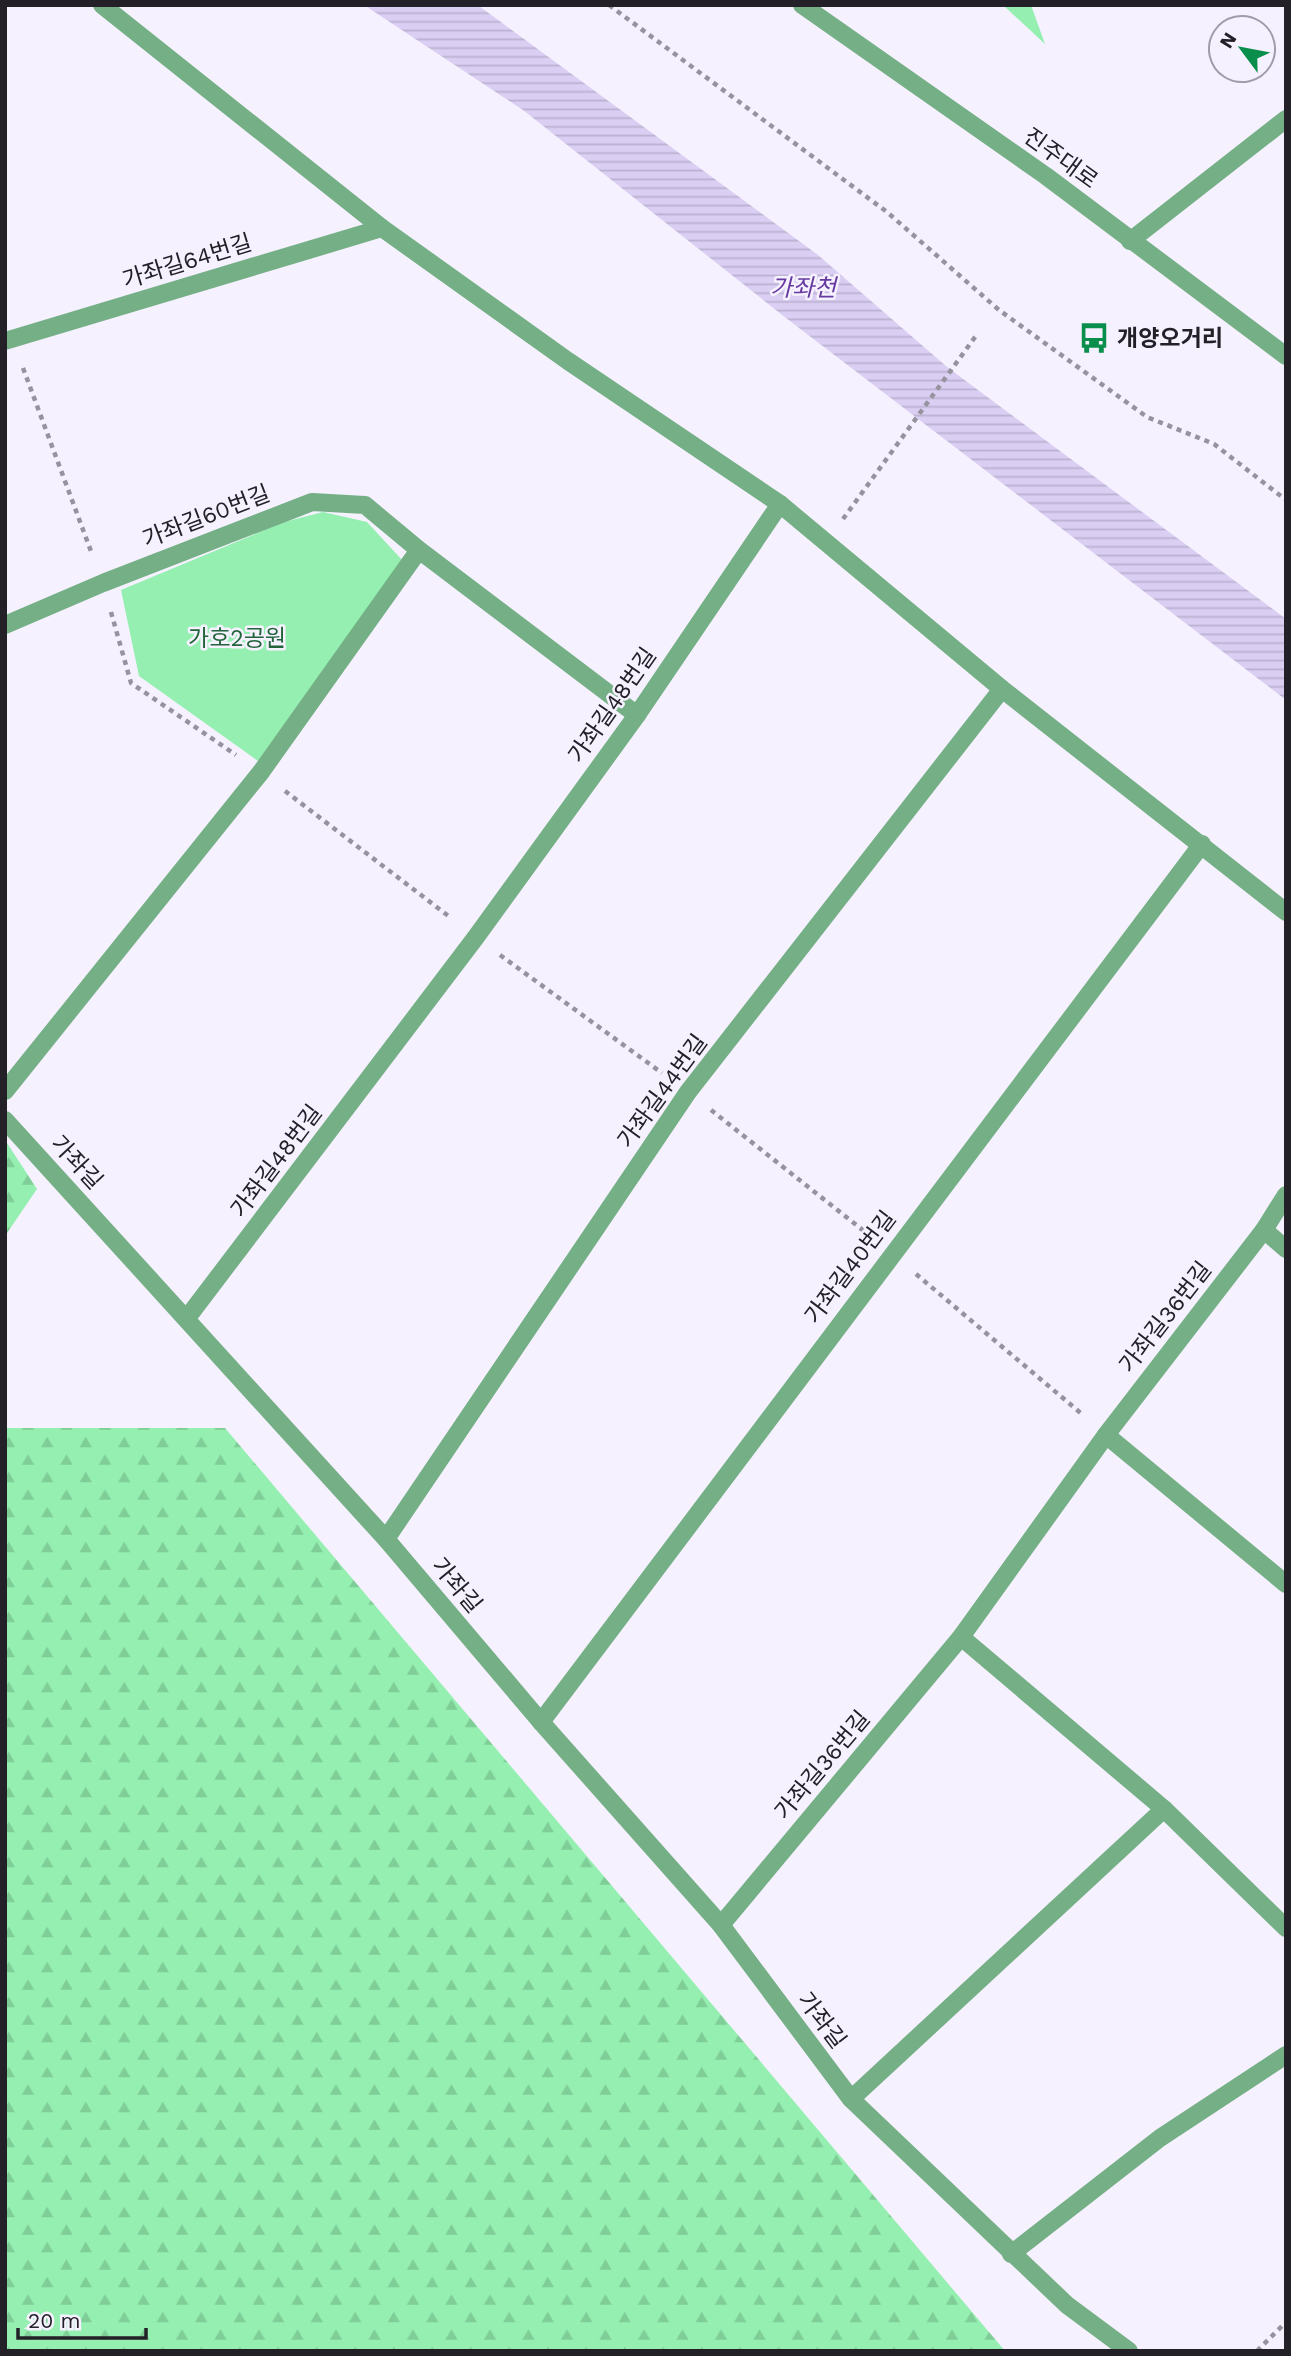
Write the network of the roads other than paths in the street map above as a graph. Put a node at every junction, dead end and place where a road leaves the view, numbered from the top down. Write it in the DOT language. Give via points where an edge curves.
graph roads {
  1 [pos="102,5"];
  2 [pos="802,5"];
  3 [pos="1286,119"];
  4 [pos="382,228"];
  5 [pos="1130,241"];
  6 [pos="5,341"];
  7 [pos="1286,356"];
  8 [pos="780,504"];
  9 [pos="419,550"];
  10 [pos="5,625"];
  11 [pos="1002,690"];
  12 [pos="637,715"];
  13 [pos="1202,844"];
  14 [pos="1286,912"];
  15 [pos="5,1091"];
  16 [pos="5,1120"];
  17 [pos="1286,1195"];
  18 [pos="1264,1230"];
  19 [pos="1286,1249"];
  20 [pos="187,1318"];
  21 [pos="1106,1435"];
  22 [pos="386,1539"];
  23 [pos="1286,1584"];
  24 [pos="961,1637"];
  25 [pos="541,1722"];
  26 [pos="1164,1809"];
  27 [pos="720,1925"];
  28 [pos="1286,1928"];
  29 [pos="1286,2055"];
  30 [pos="850,2099"];
  31 [pos="1011,2254"];
  32 [pos="1129,2351"];
  1 -- 4 [label="street"];
  2 -- 5 [label="street, 진주대로" via="1046,176"];
  3 -- 5 [label="street"];
  4 -- 6 [label="street, 가좌길64번길"];
  4 -- 8 [label="street"];
  5 -- 7 [label="street, 진주대로"];
  8 -- 11 [label="street"];
  8 -- 12 [label="street, 가좌길48번길"];
  9 -- 10 [label="street, 가좌길60번길" via="365,505 312,502"];
  9 -- 12 [label="street, 가좌길60번길"];
  9 -- 15 [label="street" via="261,772"];
  11 -- 13 [label="street"];
  11 -- 22 [label="street, 가좌길44번길" via="688,1092"];
  12 -- 20 [label="street, 가좌길48번길" via="476,937"];
  13 -- 14 [label="street"];
  13 -- 25 [label="street, 가좌길40번길"];
  16 -- 20 [label="street, 가좌길"];
  17 -- 18 [label="street, 가좌길36번길"];
  18 -- 19 [label="street"];
  18 -- 21 [label="street, 가좌길36번길"];
  20 -- 22 [label="street, 가좌길"];
  21 -- 23 [label="street"];
  21 -- 24 [label="street, 가좌길36번길"];
  22 -- 25 [label="street, 가좌길"];
  24 -- 26 [label="street"];
  24 -- 27 [label="street, 가좌길36번길"];
  25 -- 27 [label="street, 가좌길"];
  26 -- 28 [label="street"];
  26 -- 30 [label="street"];
  27 -- 30 [label="street, 가좌길"];
  29 -- 31 [label="street" via="1160,2138"];
  30 -- 31 [label="street, 가좌길"];
  31 -- 32 [label="street, 가좌길" via="1067,2305"];
}
